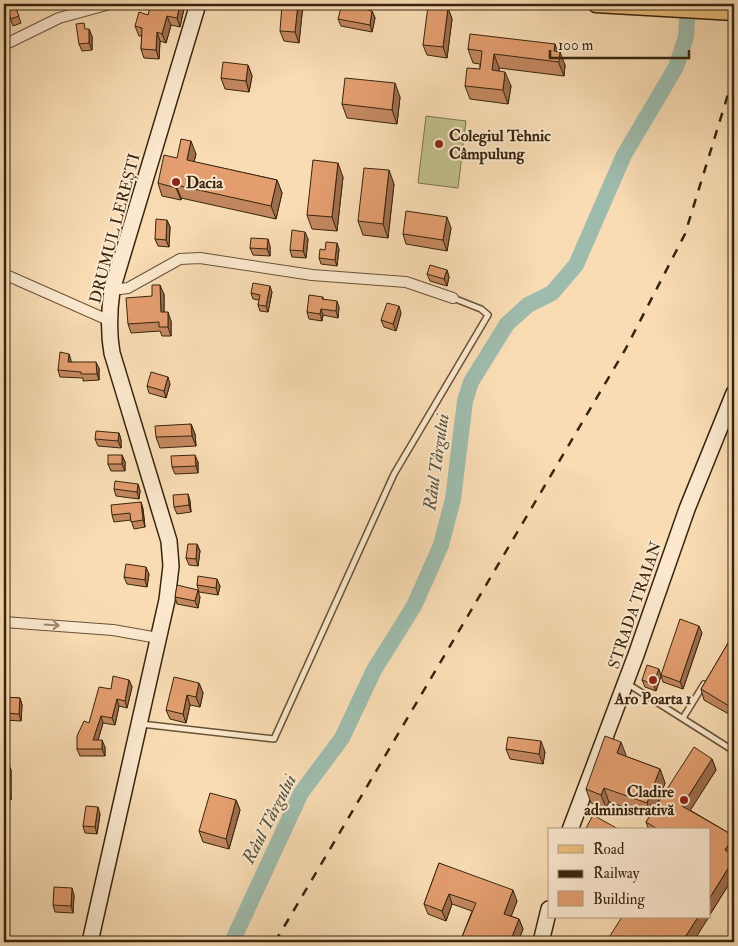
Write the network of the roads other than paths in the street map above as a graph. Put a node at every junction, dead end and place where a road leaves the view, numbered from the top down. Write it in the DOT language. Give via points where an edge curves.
graph roads {
  1 [pos="110,4"];
  2 [pos="198,4"];
  3 [pos="596,4"];
  4 [pos="734,12"];
  5 [pos="4,45"];
  6 [pos="4,274"];
  7 [pos="112,290"];
  8 [pos="453,298"];
  9 [pos="108,320"];
  10 [pos="734,393"];
  11 [pos="4,622"];
  12 [pos="158,638"];
  13 [pos="709,676"];
  14 [pos="626,682"];
  15 [pos="683,718"];
  16 [pos="138,723"];
  17 [pos="734,751"];
  18 [pos="571,828"];
  19 [pos="548,913"];
  20 [pos="90,942"];
  21 [pos="541,942"];
  1 -- 5 [label="street" via="59,18"];
  2 -- 7 [label="main road, DRUMUL LEREȘTI"];
  3 -- 4 [label="main road"];
  6 -- 9 [label="street"];
  7 -- 8 [label="street" via="128,288 180,259 200,258 312,275 406,282"];
  7 -- 9 [label="main road, DRUMUL LEREȘTI"];
  8 -- 16 [label="lane" via="482,309 488,315 394,474 274,739"];
  9 -- 12 [label="main road, DRUMUL LEREȘTI" via="116,365 171,551 171,579"];
  10 -- 14 [label="main road, STRADA TRAIAN" via="687,509"];
  11 -- 12 [label="street, one-way" via="113,630"];
  12 -- 16 [label="main road, DRUMUL LEREȘTI"];
  13 -- 15 [label="lane"];
  14 -- 15 [label="lane"];
  14 -- 18 [label="main road, STRADA TRAIAN"];
  15 -- 17 [label="lane"];
  16 -- 20 [label="main road, DRUMUL LEREȘTI"];
  19 -- 21 [label="main road"];
}
